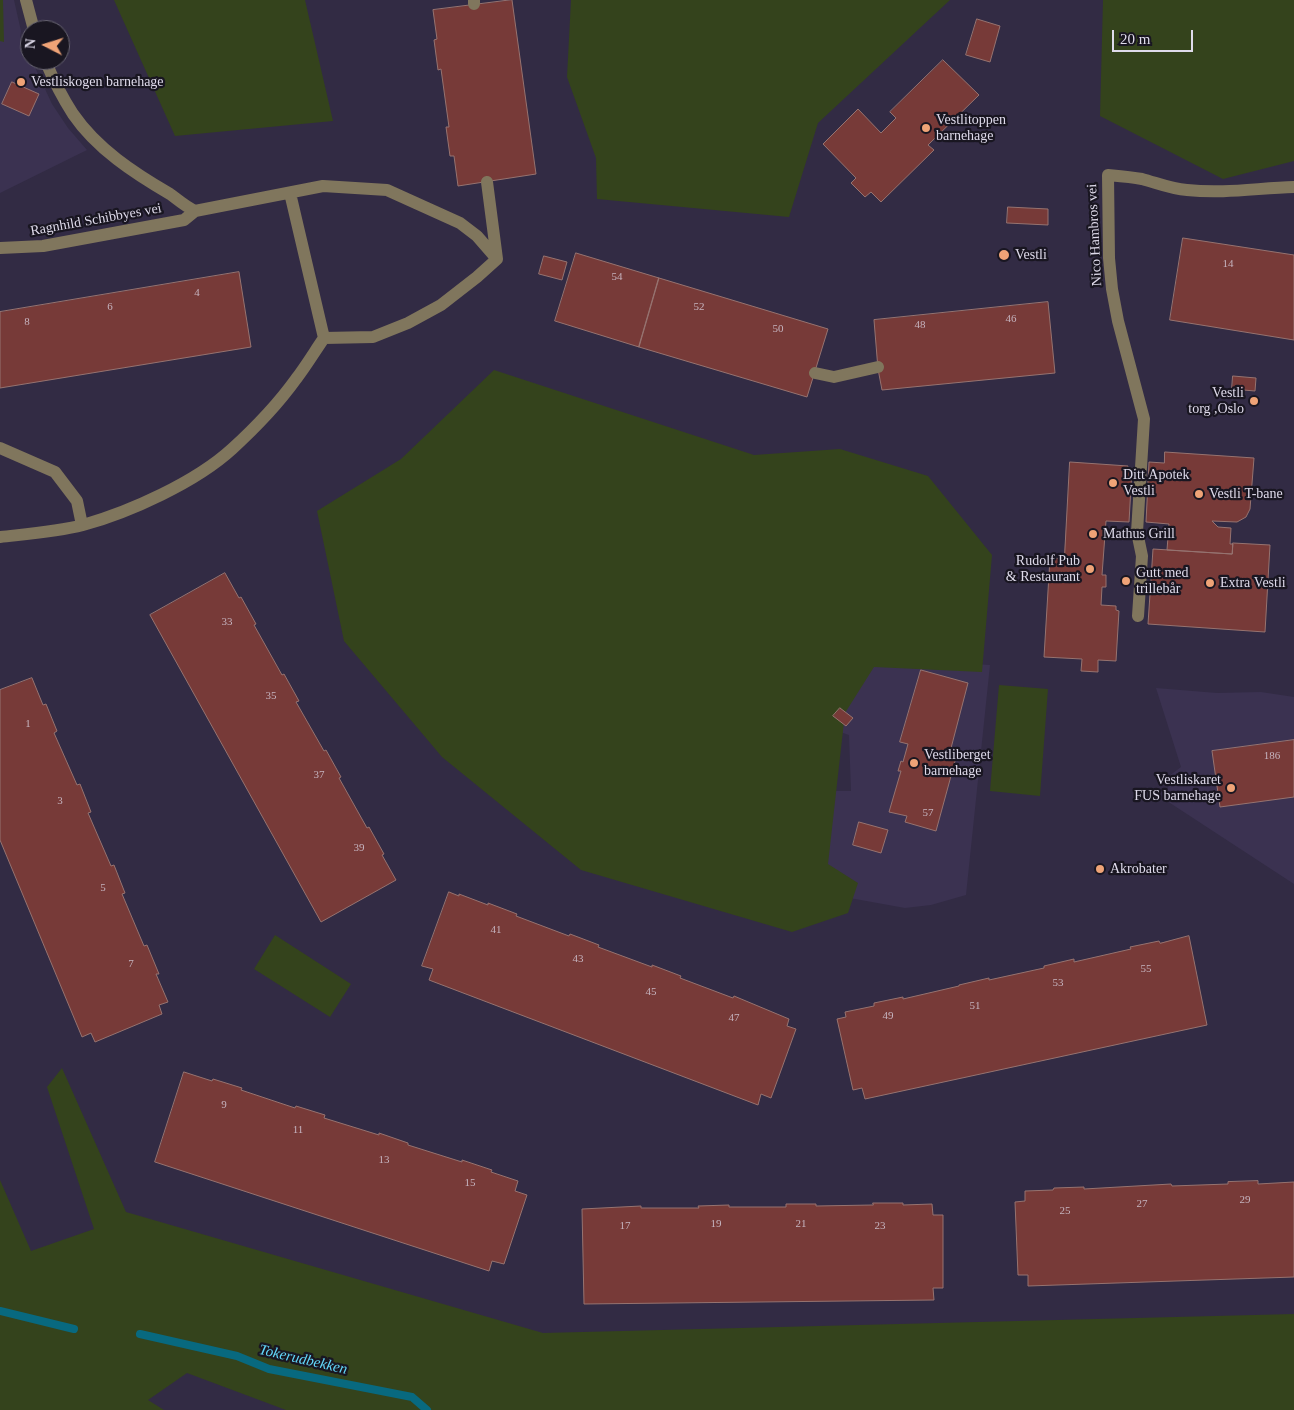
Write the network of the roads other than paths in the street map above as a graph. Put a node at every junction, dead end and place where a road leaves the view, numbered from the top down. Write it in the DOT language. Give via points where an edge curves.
graph roads {
  1 [pos="26,0"];
  2 [pos="31,20"];
  3 [pos="50,70"];
  4 [pos="488,182"];
  5 [pos="1294,187"];
  6 [pos="290,194"];
  7 [pos="195,211"];
  8 [pos="0,248"];
  9 [pos="497,259"];
  10 [pos="324,338"];
  11 [pos="878,367"];
  12 [pos="815,373"];
  13 [pos="0,448"];
  14 [pos="82,525"];
  15 [pos="0,537"];
  16 [pos="1138,616"];
  1 -- 2 [label="street"];
  3 -- 7 [label="street, Ragnhild Schibbyes vei" via="74,115 95,140 116,159"];
  4 -- 9 [label="street"];
  5 -- 16 [label="street, Nico Hambros vei" via="1208,192 1108,175 1112,289 1144,419 1137,532 1142,556"];
  6 -- 7 [label="street, Ragnhild Schibbyes vei"];
  6 -- 9 [label="street, Ragnhild Schibbyes vei" via="323,186 387,190 460,223 477,236"];
  6 -- 10 [label="street"];
  7 -- 8 [label="street, Ragnhild Schibbyes vei" via="184,220 43,246"];
  9 -- 10 [label="street" via="441,305 408,323 373,337"];
  10 -- 14 [label="street" via="296,380 231,451 156,497"];
  11 -- 12 [label="street" via="834,377"];
  13 -- 14 [label="street" via="55,472 77,501"];
  14 -- 15 [label="street"];
}
